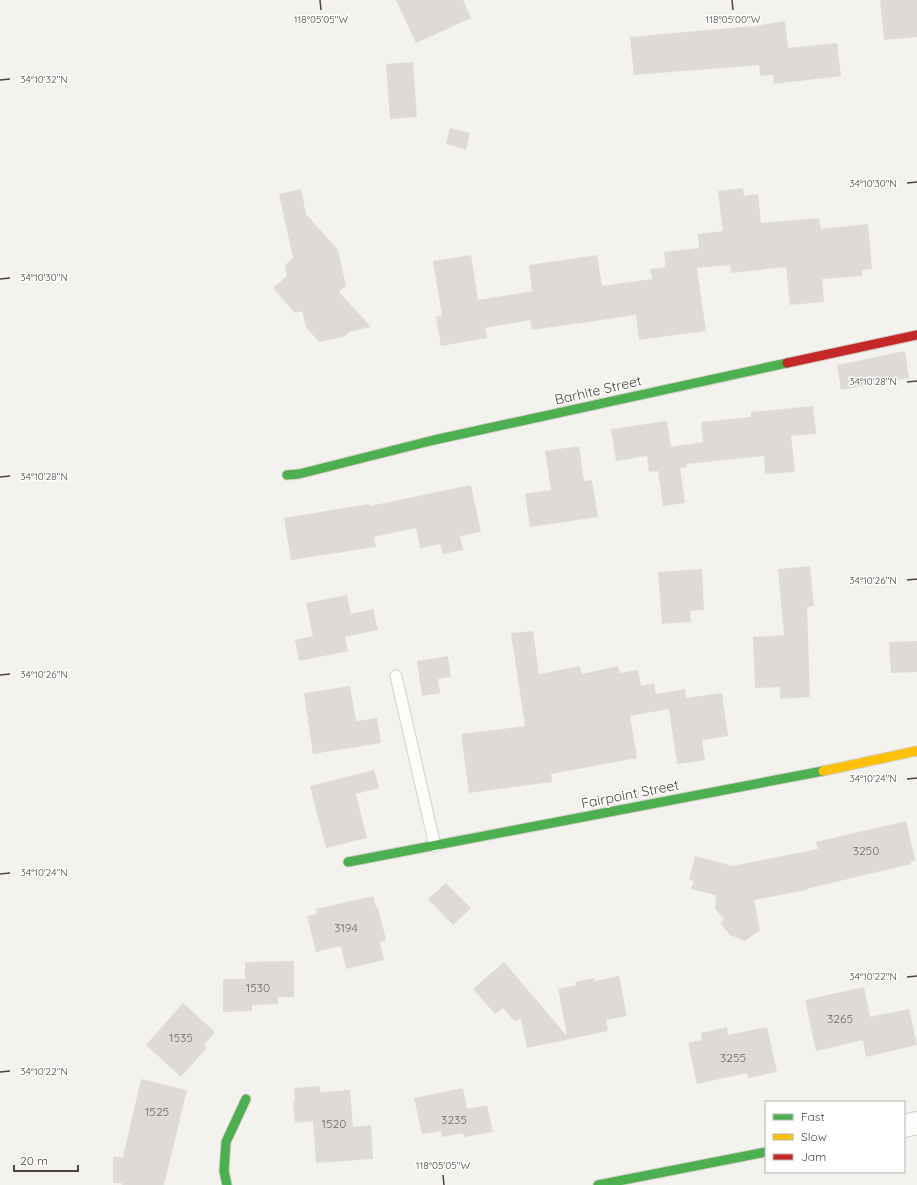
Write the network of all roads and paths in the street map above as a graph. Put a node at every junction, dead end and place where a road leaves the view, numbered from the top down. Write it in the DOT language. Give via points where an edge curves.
graph roads {
  1 [pos="917,335"];
  2 [pos="287,475"];
  3 [pos="396,676"];
  4 [pos="917,751"];
  5 [pos="435,846"];
  6 [pos="348,862"];
  7 [pos="246,1099"];
  8 [pos="917,1123"];
  9 [pos="905,1126"];
  10 [pos="765,1152"];
  11 [pos="227,1185"];
  12 [pos="598,1185"];
  1 -- 2 [label="street, Barhite Street" via="434,440"];
  3 -- 5 [label="lane"];
  4 -- 5 [label="street, Fairpoint Street"];
  5 -- 6 [label="street, Fairpoint Street"];
  7 -- 11 [label="street" via="226,1142 224,1172"];
  8 -- 9 [label="street"];
  10 -- 12 [label="street"];
}
